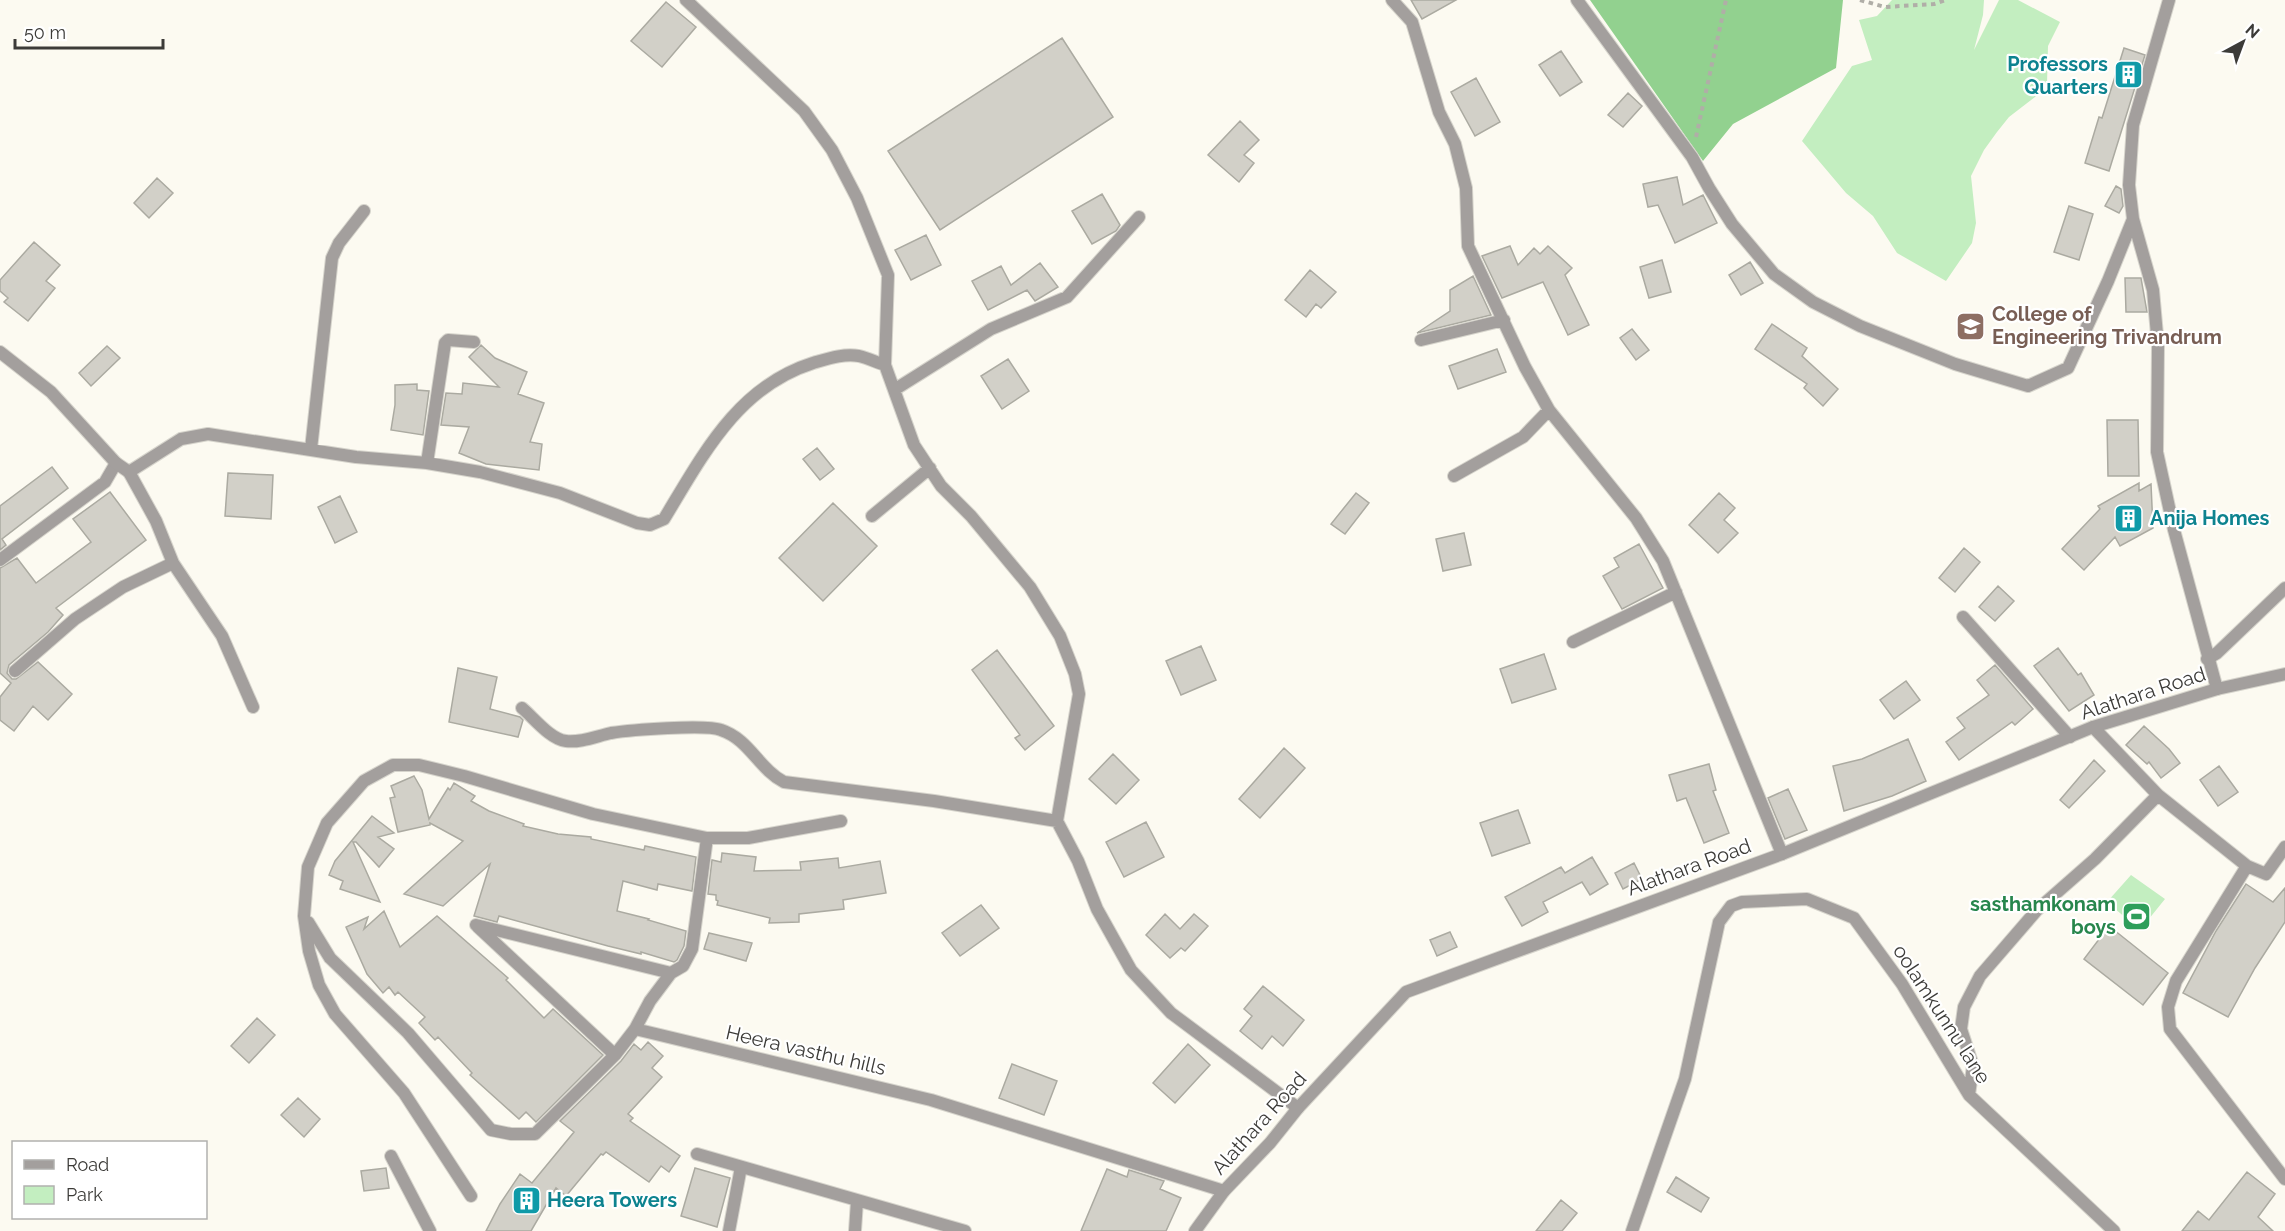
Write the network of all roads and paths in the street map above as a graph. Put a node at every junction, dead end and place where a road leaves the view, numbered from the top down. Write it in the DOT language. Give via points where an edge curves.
graph roads {
  1 [pos="686,0"];
  2 [pos="1392,0"];
  3 [pos="1577,0"];
  4 [pos="1726,0"];
  5 [pos="1860,0"];
  6 [pos="1946,0"];
  7 [pos="2169,0"];
  8 [pos="1933,2"];
  9 [pos="1692,157"];
  10 [pos="364,211"];
  11 [pos="1139,217"];
  12 [pos="2133,219"];
  13 [pos="1504,320"];
  14 [pos="1421,340"];
  15 [pos="474,342"];
  16 [pos="0,352"];
  17 [pos="885,365"];
  18 [pos="894,390"];
  19 [pos="1549,410"];
  20 [pos="311,449"];
  21 [pos="116,463"];
  22 [pos="427,463"];
  23 [pos="930,468"];
  24 [pos="129,472"];
  25 [pos="1454,476"];
  26 [pos="872,516"];
  27 [pos="0,560"];
  28 [pos="173,563"];
  29 [pos="2285,588"];
  30 [pos="1676,592"];
  31 [pos="1963,617"];
  32 [pos="1573,642"];
  33 [pos="2207,659"];
  34 [pos="15,671"];
  35 [pos="2285,674"];
  36 [pos="2217,689"];
  37 [pos="253,707"];
  38 [pos="522,708"];
  39 [pos="2093,727"];
  40 [pos="2070,737"];
  41 [pos="2158,795"];
  42 [pos="841,821"];
  43 [pos="1057,821"];
  44 [pos="707,838"];
  45 [pos="2285,847"];
  46 [pos="1782,854"];
  47 [pos="2247,866"];
  48 [pos="304,916"];
  49 [pos="671,973"];
  50 [pos="635,1029"];
  51 [pos="615,1055"];
  52 [pos="1969,1095"];
  53 [pos="1298,1108"];
  54 [pos="697,1154"];
  55 [pos="391,1156"];
  56 [pos="741,1167"];
  57 [pos="2285,1179"];
  58 [pos="1224,1191"];
  59 [pos="471,1196"];
  60 [pos="857,1201"];
  61 [pos="430,1231"];
  62 [pos="729,1231"];
  63 [pos="855,1231"];
  64 [pos="965,1231"];
  65 [pos="1195,1231"];
  66 [pos="1632,1231"];
  67 [pos="2114,1231"];
  1 -- 17 [label="street" via="804,111 832,150 857,198 888,275"];
  2 -- 13 [label="street" via="1412,22 1439,112 1455,144 1466,188 1468,246"];
  3 -- 9 [label="street"];
  4 -- 9 [label="path"];
  5 -- 8 [label="path" via="1884,7"];
  6 -- 8 [label="path"];
  7 -- 12 [label="street" via="2133,125 2129,185"];
  9 -- 12 [label="street" via="1732,224 1774,274 1813,302 1860,326 1954,364 2028,386 2068,368"];
  10 -- 20 [label="street" via="332,258"];
  11 -- 18 [label="street" via="1067,297 990,328"];
  12 -- 33 [label="street" via="2154,301 2158,346 2157,452"];
  13 -- 14 [label="street"];
  13 -- 19 [label="street"];
  15 -- 22 [label="street" via="445,343"];
  16 -- 21 [label="street" via="51,392"];
  17 -- 18 [label="street"];
  17 -- 22 [label="street" via="857,356 832,357 769,384 731,416 664,519 650,525 560,493"];
  18 -- 23 [label="street" via="914,445"];
  19 -- 25 [label="street" via="1522,437"];
  19 -- 30 [label="street" via="1636,518 1663,561"];
  20 -- 22 [label="street" via="356,458"];
  20 -- 24 [label="street" via="208,434 181,440"];
  21 -- 24 [label="street"];
  21 -- 27 [label="street" via="105,482"];
  23 -- 26 [label="street"];
  23 -- 43 [label="street" via="941,486 1030,587 1060,636 1075,674 1079,694"];
  24 -- 28 [label="street"];
  28 -- 34 [label="street" via="123,587 75,619"];
  28 -- 37 [label="street" via="222,636"];
  29 -- 33 [label="street"];
  30 -- 32 [label="street"];
  30 -- 46 [label="street"];
  31 -- 40 [label="street"];
  33 -- 36 [label="street"];
  35 -- 36 [label="street, Alathara Road"];
  36 -- 39 [label="street, Alathara Road"];
  38 -- 43 [label="street" via="565,741 615,733 721,729 752,751 766,770 784,782"];
  39 -- 40 [label="street, Alathara Road"];
  39 -- 41 [label="street"];
  40 -- 46 [label="street, Alathara Road"];
  41 -- 47 [label="street"];
  41 -- 52 [label="street" via="2095,860 2037,910 1980,976 1964,1007 1961,1029 1973,1066"];
  42 -- 44 [label="street" via="748,838"];
  43 -- 53 [label="street" via="1096,909 1131,970 1171,1013"];
  44 -- 48 [label="street" via="593,814 419,765 393,765 364,781 327,823 308,867"];
  44 -- 49 [label="street" via="692,949 684,966"];
  45 -- 47 [label="street" via="2266,874"];
  46 -- 53 [label="street, Alathara Road" via="1406,992"];
  47 -- 57 [label="street" via="2176,981 2168,1007 2170,1029"];
  48 -- 51 [label="street" via="330,958 408,1033 491,1130 535,1134"];
  48 -- 59 [label="street" via="309,951 335,1014 404,1093"];
  49 -- 50 [label="street"];
  49 -- 51 [label="street" via="476,925"];
  50 -- 51 [label="street"];
  50 -- 58 [label="street, Heera vasthu hills" via="930,1100"];
  52 -- 66 [label="street, oolamkunnu lane" via="1902,984 1854,918 1807,899 1731,906 1717,929 1684,1079"];
  52 -- 67 [label="street, oolamkunnu lane"];
  53 -- 58 [label="street, Alathara Road"];
  54 -- 56 [label="street"];
  55 -- 61 [label="street"];
  56 -- 60 [label="street"];
  56 -- 62 [label="street"];
  58 -- 65 [label="street, Alathara Road"];
  60 -- 63 [label="street"];
  60 -- 64 [label="street"];
}
